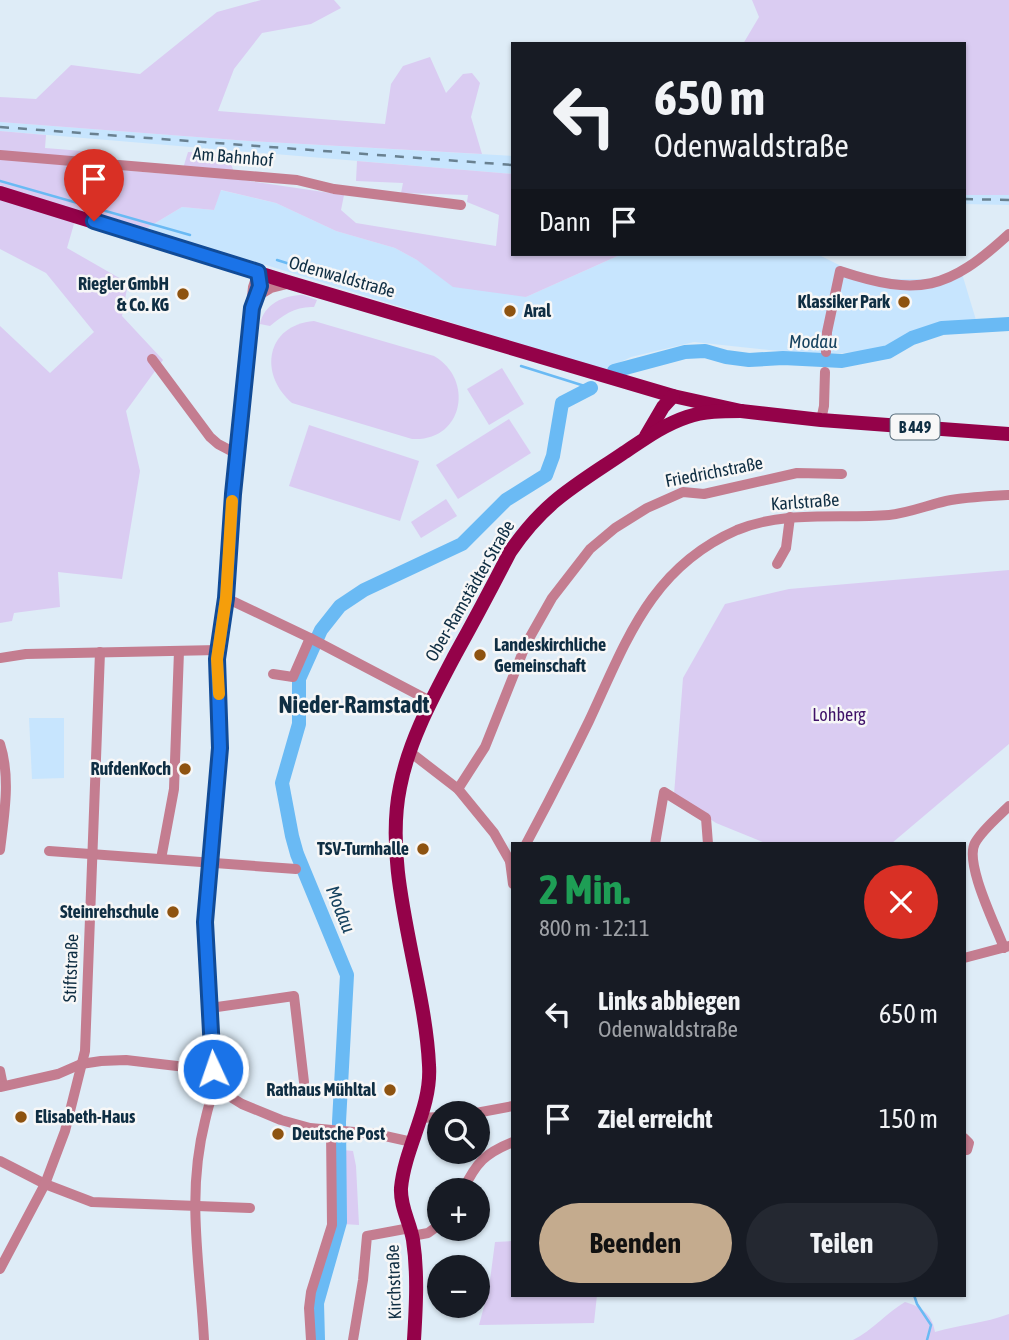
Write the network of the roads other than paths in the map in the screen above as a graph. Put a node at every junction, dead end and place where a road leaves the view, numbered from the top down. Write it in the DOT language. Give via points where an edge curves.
graph roads {
  1 [pos="0,155"];
  2 [pos="0,193"];
  3 [pos="461,205"];
  4 [pos="1009,234"];
  5 [pos="258,272"];
  6 [pos="291,283"];
  7 [pos="254,303"];
  8 [pos="826,352"];
  9 [pos="152,359"];
  10 [pos="825,372"];
  11 [pos="639,388"];
  12 [pos="673,396"];
  13 [pos="741,411"];
  14 [pos="821,420"];
  15 [pos="660,423"];
  16 [pos="1009,434"];
  17 [pos="237,454"];
  18 [pos="842,474"];
  19 [pos="1009,495"];
  20 [pos="790,517"];
  21 [pos="777,564"];
  22 [pos="226,598"];
  23 [pos="310,638"];
  24 [pos="218,650"];
  25 [pos="179,651"];
  26 [pos="100,652"];
  27 [pos="0,658"];
  28 [pos="272,674"];
  29 [pos="430,701"];
  30 [pos="0,744"];
  31 [pos="410,752"];
  32 [pos="458,789"];
  33 [pos="1009,806"];
  34 [pos="527,842"];
  35 [pos="655,842"];
  36 [pos="708,842"];
  37 [pos="0,850"];
  38 [pos="49,851"];
  39 [pos="94,854"];
  40 [pos="161,859"];
  41 [pos="511,859"];
  42 [pos="209,864"];
  43 [pos="296,869"];
  44 [pos="1007,947"];
  45 [pos="966,957"];
  46 [pos="210,1007"];
  47 [pos="81,1064"];
  48 [pos="0,1071"];
  49 [pos="210,1076"];
  50 [pos="304,1082"];
  51 [pos="2,1087"];
  52 [pos="219,1087"];
  53 [pos="511,1106"];
  54 [pos="490,1110"];
  55 [pos="420,1118"];
  56 [pos="427,1118"];
  57 [pos="331,1131"];
  58 [pos="966,1140"];
  59 [pos="412,1142"];
  60 [pos="511,1143"];
  61 [pos="967,1150"];
  62 [pos="0,1161"];
  63 [pos="469,1178"];
  64 [pos="45,1184"];
  65 [pos="194,1206"];
  66 [pos="250,1208"];
  67 [pos="411,1232"];
  68 [pos="427,1233"];
  69 [pos="0,1269"];
  70 [pos="204,1340"];
  71 [pos="311,1340"];
  72 [pos="353,1340"];
  73 [pos="414,1340"];
  1 -- 3 [label="street, Am Bahnhof" via="297,180"];
  2 -- 5 [label="main road, Odenwaldstraße / B 449"];
  4 -- 8 [label="street" via="975,263 938,282 919,286 877,283 841,271"];
  5 -- 6 [label="main road, Odenwaldstraße / B 449"];
  5 -- 7 [label="street"];
  6 -- 7 [label="street" via="271,288"];
  6 -- 11 [label="main road, Odenwaldstraße / B 449"];
  7 -- 17 [label="street"];
  9 -- 17 [label="street" via="210,437"];
  10 -- 14 [label="street"];
  11 -- 12 [label="main road, Odenwaldstraße / B 449"];
  11 -- 15 [label="main road"];
  12 -- 13 [label="main road, B 449"];
  12 -- 15 [label="main road, Ober-Ramstädter Straße" via="663,407"];
  13 -- 14 [label="main road, B 449"];
  13 -- 15 [label="main road"];
  14 -- 16 [label="main road, B 449"];
  15 -- 29 [label="main road, Ober-Ramstädter Straße" via="643,440 563,493 533,521 510,552"];
  17 -- 22 [label="street"];
  18 -- 32 [label="street, Friedrichstraße" via="797,473 704,494 682,492 615,528 590,549 552,598 526,644 485,747"];
  19 -- 20 [label="street, Karlstraße" via="952,500 892,515"];
  20 -- 21 [label="street" via="786,548"];
  20 -- 34 [label="street, Karlstraße" via="738,530 700,551 676,569 648,603"];
  22 -- 23 [label="street"];
  22 -- 24 [label="street"];
  23 -- 28 [label="street" via="293,677"];
  23 -- 29 [label="street"];
  24 -- 25 [label="street"];
  24 -- 42 [label="street" via="220,748"];
  25 -- 26 [label="street"];
  25 -- 40 [label="street" via="174,789"];
  26 -- 27 [label="street"];
  26 -- 39 [label="street, Stiftstraße"];
  29 -- 31 [label="main road, Ober-Ramstädter Straße"];
  30 -- 37 [label="street" via="6,795"];
  31 -- 32 [label="street"];
  31 -- 55 [label="main road, Ober-Ramstädter Straße" via="400,786 396,843 430,1066"];
  32 -- 41 [label="street"];
  33 -- 44 [label="street" via="975,841 971,853"];
  35 -- 36 [label="street" via="664,792 706,818"];
  38 -- 39 [label="street"];
  39 -- 40 [label="street"];
  39 -- 47 [label="street, Stiftstraße"];
  40 -- 42 [label="street"];
  42 -- 43 [label="street"];
  42 -- 46 [label="street" via="205,922"];
  44 -- 45 [label="street"];
  46 -- 49 [label="street"];
  46 -- 50 [label="street" via="294,996"];
  47 -- 49 [label="street" via="126,1060 194,1068"];
  47 -- 51 [label="street"];
  47 -- 64 [label="street, Stiftstraße" via="70,1113"];
  48 -- 51 [label="street"];
  49 -- 52 [label="street"];
  52 -- 57 [label="street" via="259,1112"];
  52 -- 65 [label="street" via="211,1098 200,1142"];
  53 -- 54 [label="street"];
  55 -- 56 [label="street"];
  55 -- 59 [label="main road, Ober-Ramstädter Straße"];
  57 -- 59 [label="street"];
  57 -- 71 [label="street" via="332,1225 311,1292"];
  58 -- 61 [label="street" via="970,1143"];
  59 -- 67 [label="main road, Kirchstraße" via="401,1185"];
  60 -- 63 [label="street" via="482,1158"];
  62 -- 64 [label="street"];
  64 -- 65 [label="street" via="92,1202"];
  64 -- 69 [label="street, Stiftstraße"];
  65 -- 66 [label="street"];
  65 -- 70 [label="street"];
  67 -- 68 [label="street"];
  67 -- 72 [label="street" via="367,1236"];
  67 -- 73 [label="main road, Kirchstraße"];
}
